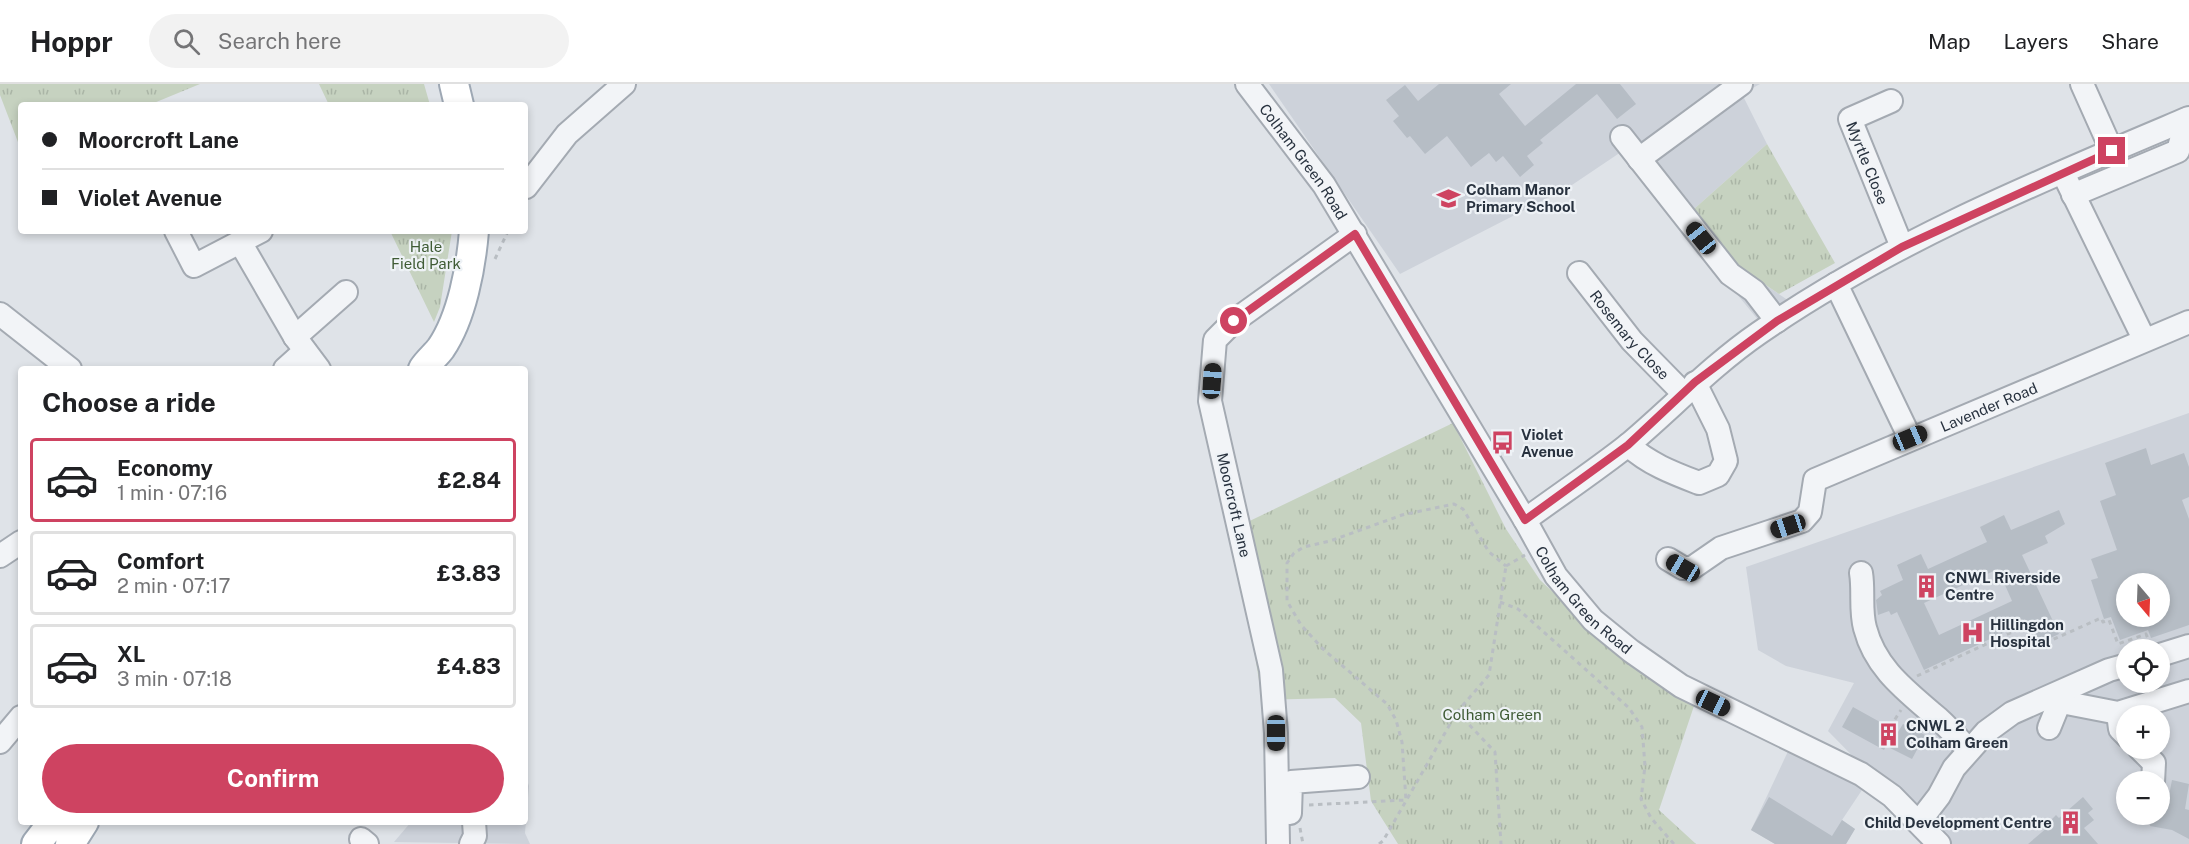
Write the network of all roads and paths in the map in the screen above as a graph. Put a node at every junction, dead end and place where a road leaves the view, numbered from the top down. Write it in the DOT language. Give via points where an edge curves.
graph roads {
  1 [pos="454,84"];
  2 [pos="624,84"];
  3 [pos="1247,84"];
  4 [pos="1741,84"];
  5 [pos="2082,84"];
  6 [pos="1891,101"];
  7 [pos="458,102"];
  8 [pos="2188,119"];
  9 [pos="1622,137"];
  10 [pos="2112,151"];
  11 [pos="1639,159"];
  12 [pos="2063,173"];
  13 [pos="528,184"];
  14 [pos="2073,195"];
  15 [pos="178,234"];
  16 [pos="255,234"];
  17 [pos="474,234"];
  18 [pos="1355,234"];
  19 [pos="240,242"];
  20 [pos="1902,247"];
  21 [pos="1579,273"];
  22 [pos="1836,284"];
  23 [pos="346,292"];
  24 [pos="0,314"];
  25 [pos="1777,321"];
  26 [pos="2189,322"];
  27 [pos="2144,339"];
  28 [pos="300,344"];
  29 [pos="440,358"];
  30 [pos="66,366"];
  31 [pos="287,366"];
  32 [pos="317,366"];
  33 [pos="1689,388"];
  34 [pos="1910,438"];
  35 [pos="1628,445"];
  36 [pos="1525,520"];
  37 [pos="18,544"];
  38 [pos="1526,555"];
  39 [pos="0,556"];
  40 [pos="1668,559"];
  41 [pos="1506,566"];
  42 [pos="1862,573"];
  43 [pos="1500,602"];
  44 [pos="2116,639"];
  45 [pos="2132,639"];
  46 [pos="2148,639"];
  47 [pos="2189,646"];
  48 [pos="2170,647"];
  49 [pos="2116,668"];
  50 [pos="1913,678"];
  51 [pos="2189,691"];
  52 [pos="2053,700"];
  53 [pos="2144,705"];
  54 [pos="1457,712"];
  55 [pos="2116,713"];
  56 [pos="18,721"];
  57 [pos="2049,728"];
  58 [pos="0,742"];
  59 [pos="1969,750"];
  60 [pos="1358,777"];
  61 [pos="1406,800"];
  62 [pos="1299,805"];
  63 [pos="1919,822"];
  64 [pos="51,825"];
  65 [pos="83,825"];
  66 [pos="85,825"];
  67 [pos="474,825"];
  68 [pos="1296,833"];
  69 [pos="36,844"];
  70 [pos="70,844"];
  71 [pos="82,844"];
  72 [pos="471,844"];
  73 [pos="1278,844"];
  74 [pos="1303,844"];
  75 [pos="1379,844"];
  76 [pos="1501,844"];
  77 [pos="1674,844"];
  78 [pos="1939,844"];
  1 -- 7 [label="main road"];
  2 -- 13 [label="street" via="567,134"];
  3 -- 18 [label="street, Colham Green Road" via="1324,185"];
  4 -- 11 [label="street"];
  5 -- 10 [label="street"];
  6 -- 20 [label="street, Myrtle Close" via="1850,119"];
  8 -- 10 [label="street"];
  8 -- 14 [label="street" via="2178,151"];
  9 -- 11 [label="street"];
  10 -- 12 [label="street"];
  11 -- 25 [label="street" via="1730,274 1754,291"];
  12 -- 14 [label="street"];
  12 -- 20 [label="street"];
  14 -- 27 [label="street"];
  15 -- 19 [label="street" via="194,266"];
  16 -- 19 [label="street"];
  17 -- 29 [label="main road" via="467,279"];
  18 -- 36 [label="street, Colham Green Road"];
  18 -- 73 [label="street, Moorcroft Lane" via="1234,321 1215,340 1210,401 1271,670"];
  19 -- 28 [label="street"];
  20 -- 22 [label="street"];
  21 -- 33 [label="street, Rosemary Close" via="1632,341"];
  22 -- 25 [label="street"];
  22 -- 34 [label="street"];
  23 -- 28 [label="street"];
  24 -- 30 [label="street"];
  25 -- 33 [label="street"];
  26 -- 27 [label="street, Lavender Road"];
  27 -- 34 [label="street, Lavender Road"];
  28 -- 31 [label="street"];
  28 -- 32 [label="street"];
  33 -- 35 [label="street"];
  33 -- 35 [label="street, Rosemary Close" via="1718,429 1726,460 1718,475 1699,483 1667,471"];
  34 -- 40 [label="street, Lavender Road" via="1815,480 1810,512 1802,521 1721,548 1692,568 1683,568"];
  35 -- 36 [label="street"];
  36 -- 63 [label="street, Colham Green Road" via="1552,572 1585,612 1647,663 1713,703 1862,774"];
  37 -- 39 [label="street"];
  38 -- 41 [label="path"];
  41 -- 43 [label="path"];
  41 -- 61 [label="path" via="1489,552 1463,509 1454,504 1402,515 1330,542 1304,547 1287,563 1287,601 1301,626 1386,704 1396,720 1402,742"];
  42 -- 59 [label="street" via="1865,628 1881,663 1903,689"];
  43 -- 54 [label="path" via="1489,675"];
  43 -- 77 [label="path" via="1518,609 1629,708 1641,727 1645,766 1641,799 1650,819"];
  44 -- 50 [label="path" via="2109,620 2103,622 2101,618 2034,648 2023,627"];
  45 -- 46 [label="path" via="2146,634"];
  47 -- 48 [label="street"];
  49 -- 52 [label="street"];
  51 -- 53 [label="street"];
  52 -- 55 [label="street"];
  52 -- 57 [label="street"];
  52 -- 59 [label="street" via="2004,718"];
  54 -- 61 [label="path"];
  54 -- 76 [label="path" via="1495,752"];
  56 -- 58 [label="street"];
  59 -- 63 [label="street"];
  60 -- 68 [label="street" via="1292,782 1290,812"];
  61 -- 62 [label="path"];
  61 -- 75 [label="path"];
  63 -- 78 [label="street, Colham Green Road"];
  64 -- 69 [label="main road"];
  65 -- 70 [label="main road"];
  66 -- 71 [label="main road"];
  67 -- 72 [label="street"];
  68 -- 74 [label="path"];
}
